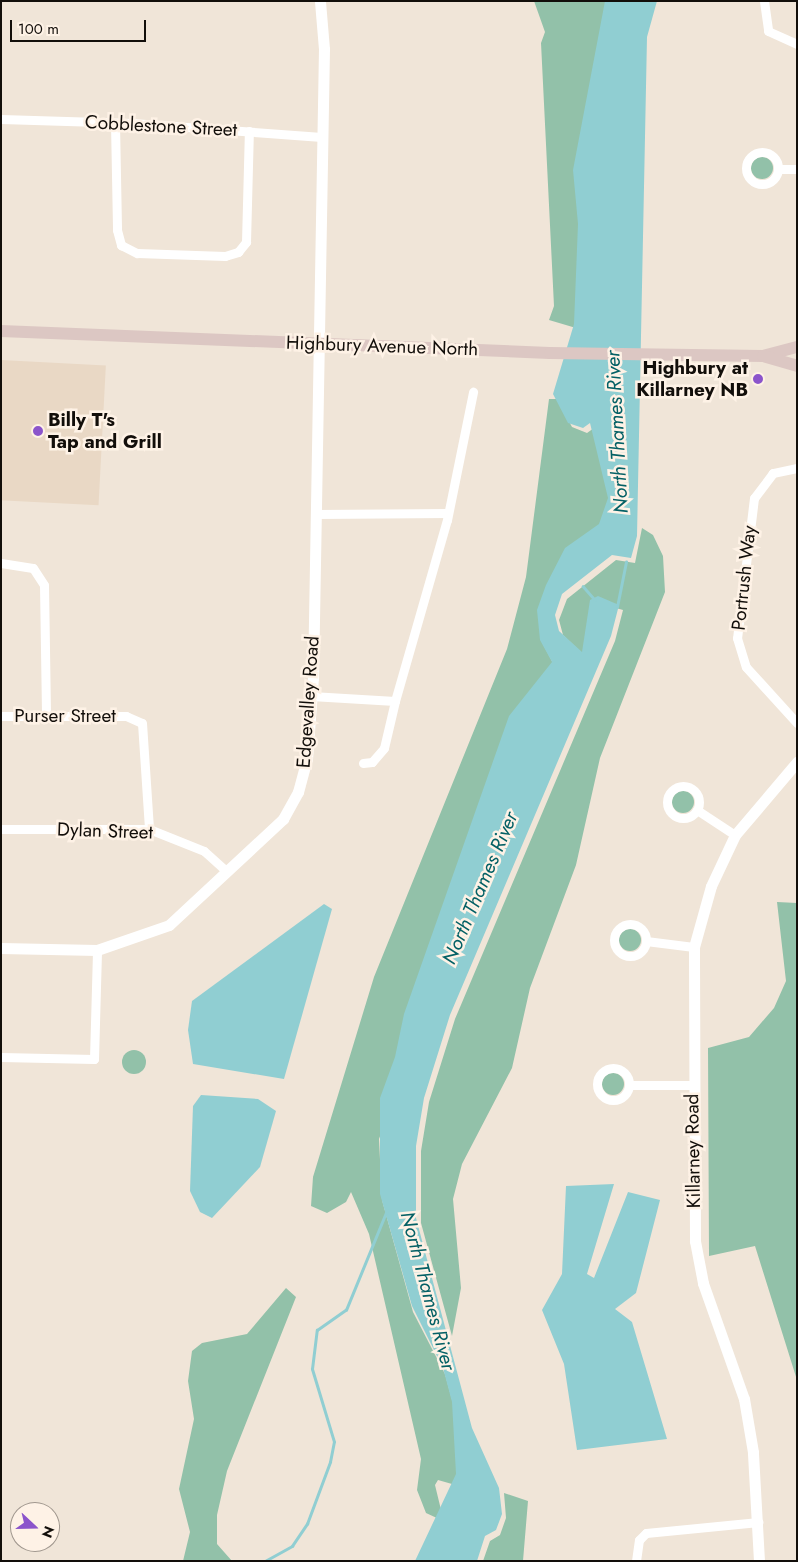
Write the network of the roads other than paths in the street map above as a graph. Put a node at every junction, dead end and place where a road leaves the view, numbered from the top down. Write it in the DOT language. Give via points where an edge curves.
graph roads {
  1 [pos="320,1"];
  2 [pos="764,1"];
  3 [pos="797,44"];
  4 [pos="1,119"];
  5 [pos="115,123"];
  6 [pos="249,132"];
  7 [pos="322,137"];
  8 [pos="778,169"];
  9 [pos="797,169"];
  10 [pos="1,331"];
  11 [pos="319,343"];
  12 [pos="797,347"];
  13 [pos="763,356"];
  14 [pos="797,366"];
  15 [pos="473,392"];
  16 [pos="797,468"];
  17 [pos="448,513"];
  18 [pos="316,514"];
  19 [pos="1,562"];
  20 [pos="312,696"];
  21 [pos="395,701"];
  22 [pos="1,716"];
  23 [pos="46,716"];
  24 [pos="797,723"];
  25 [pos="797,762"];
  26 [pos="363,763"];
  27 [pos="697,810"];
  28 [pos="1,829"];
  29 [pos="149,829"];
  30 [pos="735,835"];
  31 [pos="227,872"];
  32 [pos="646,941"];
  33 [pos="694,947"];
  34 [pos="1,948"];
  35 [pos="97,950"];
  36 [pos="1,1058"];
  37 [pos="629,1085"];
  38 [pos="692,1085"];
  39 [pos="758,1522"];
  40 [pos="636,1561"];
  41 [pos="759,1561"];
  1 -- 7 [label="street, Edgevalley Road"];
  2 -- 3 [label="street" via="768,31"];
  4 -- 5 [label="street, Cobblestone Street"];
  5 -- 6 [label="street, Cobblestone Street"];
  5 -- 6 [label="street" via="117,230 121,244 137,253 225,256 238,252 246,242"];
  6 -- 7 [label="street, Cobblestone Street"];
  7 -- 11 [label="street, Edgevalley Road"];
  8 -- 9 [label="street"];
  10 -- 11 [label="main road, Highbury Avenue North"];
  11 -- 13 [label="main road, Highbury Avenue North" via="550,353"];
  11 -- 18 [label="street, Edgevalley Road"];
  12 -- 13 [label="main road, Highbury Avenue North"];
  13 -- 14 [label="main road, Highbury Avenue North"];
  15 -- 17 [label="street"];
  16 -- 24 [label="street, Portrush Way" via="773,473 754,498 737,638 746,667"];
  17 -- 18 [label="street"];
  17 -- 21 [label="street"];
  18 -- 20 [label="street, Edgevalley Road"];
  19 -- 23 [label="street" via="33,568 44,586"];
  20 -- 21 [label="street"];
  20 -- 31 [label="street, Edgevalley Road" via="307,759 298,792 283,819"];
  21 -- 26 [label="street" via="384,748 372,762"];
  22 -- 23 [label="street, Purser Street"];
  23 -- 29 [label="street, Purser Street" via="126,716 142,723"];
  25 -- 30 [label="street, Killarney Road"];
  27 -- 30 [label="street"];
  28 -- 29 [label="street, Dylan Street"];
  29 -- 31 [label="street, Dylan Street" via="204,851"];
  30 -- 33 [label="street, Killarney Road" via="711,886"];
  31 -- 35 [label="street, Edgevalley Road" via="170,925"];
  32 -- 33 [label="street"];
  33 -- 38 [label="street, Killarney Road"];
  34 -- 35 [label="street, Edgevalley Road"];
  35 -- 36 [label="street" via="94,1059"];
  37 -- 38 [label="street"];
  38 -- 39 [label="street, Killarney Road" via="696,1241 703,1283 744,1399"];
  39 -- 40 [label="street" via="646,1532 639,1540"];
  39 -- 41 [label="street, Killarney Road"];
}
